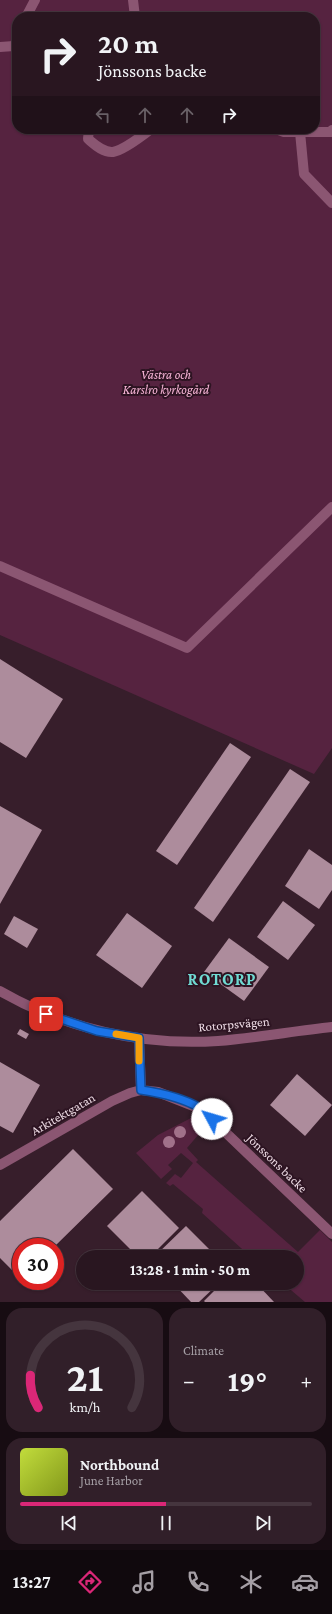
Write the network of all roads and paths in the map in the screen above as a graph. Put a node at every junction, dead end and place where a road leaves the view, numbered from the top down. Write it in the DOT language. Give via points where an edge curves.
graph roads {
  1 [pos="35,0"];
  2 [pos="132,0"];
  3 [pos="29,12"];
  4 [pos="134,12"];
  5 [pos="12,46"];
  6 [pos="0,47"];
  7 [pos="332,130"];
  8 [pos="320,132"];
  9 [pos="88,134"];
  10 [pos="146,134"];
  11 [pos="300,134"];
  12 [pos="332,203"];
  13 [pos="332,508"];
  14 [pos="0,566"];
  15 [pos="0,990"];
  16 [pos="332,1027"];
  17 [pos="139,1038"];
  18 [pos="141,1090"];
  19 [pos="0,1165"];
  20 [pos="332,1234"];
  1 -- 3 [label="street"];
  2 -- 4 [label="street"];
  5 -- 6 [label="street"];
  7 -- 8 [label="street"];
  9 -- 10 [label="street" via="88,138 96,147 112,152 134,143"];
  11 -- 12 [label="street" via="304,174"];
  13 -- 14 [label="street" via="187,648"];
  15 -- 17 [label="street, Rotorpsvägen" via="60,1020 97,1031"];
  16 -- 17 [label="street, Rotorpsvägen" via="217,1041 159,1041"];
  17 -- 18 [label="street"];
  18 -- 19 [label="street, Arkitektgatan" via="112,1101"];
  18 -- 20 [label="street, Jönssons backe" via="158,1092 201,1109"];
}
